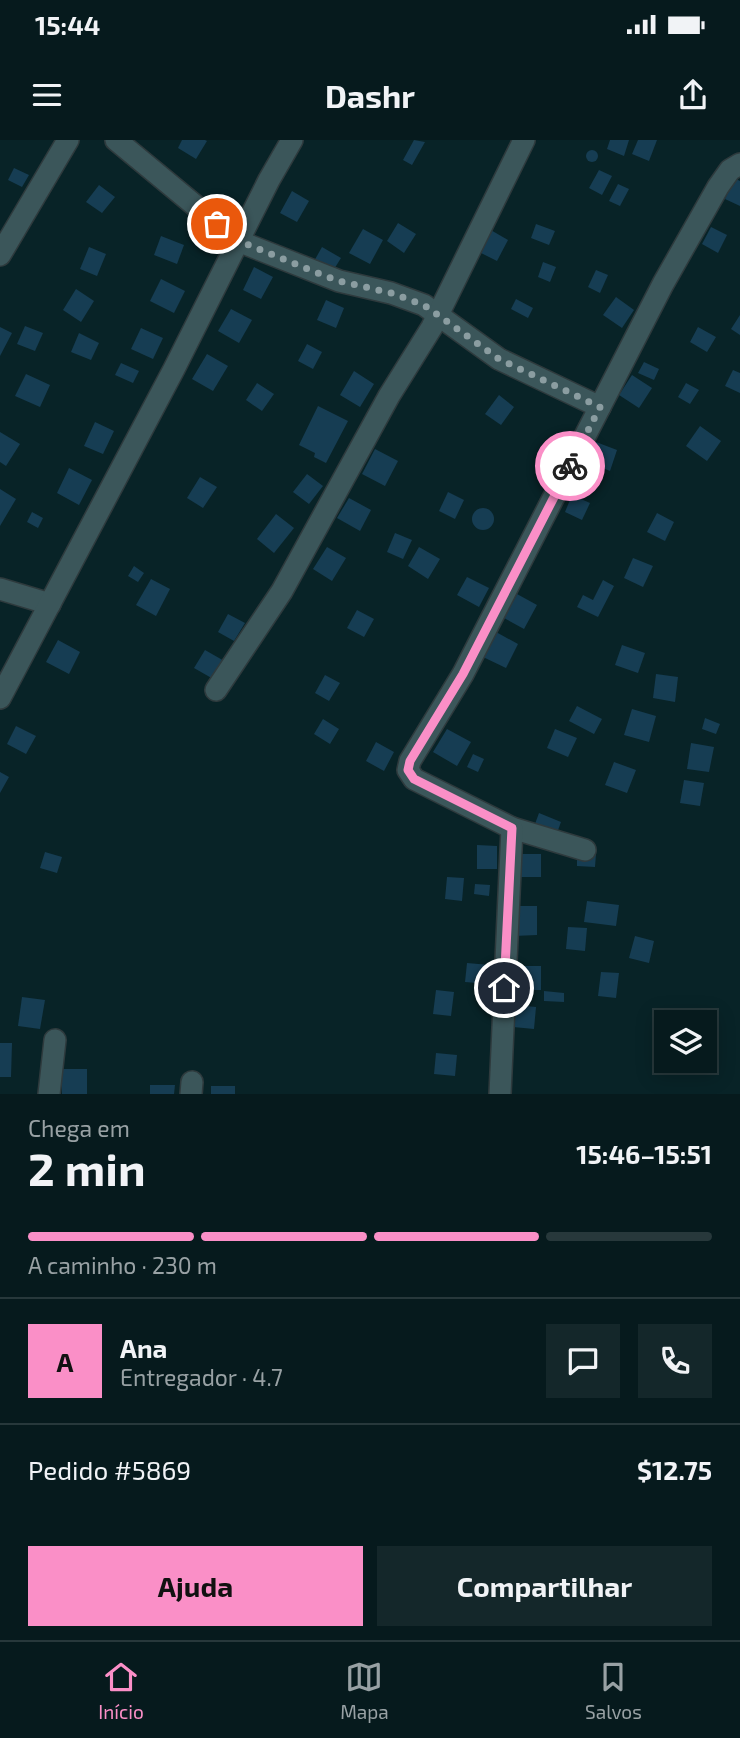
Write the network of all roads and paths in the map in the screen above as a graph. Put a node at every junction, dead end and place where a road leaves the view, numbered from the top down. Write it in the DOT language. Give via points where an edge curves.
graph roads {
  1 [pos="68,140"];
  2 [pos="116,140"];
  3 [pos="292,140"];
  4 [pos="524,140"];
  5 [pos="740,164"];
  6 [pos="239,241"];
  7 [pos="0,255"];
  8 [pos="438,314"];
  9 [pos="600,407"];
  10 [pos="0,589"];
  11 [pos="50,604"];
  12 [pos="216,690"];
  13 [pos="0,698"];
  14 [pos="512,828"];
  15 [pos="585,850"];
  16 [pos="55,1040"];
  17 [pos="495,1091"];
  18 [pos="49,1094"];
  1 -- 7 [label="street"];
  2 -- 6 [label="street"];
  3 -- 6 [label="street"];
  4 -- 8 [label="street"];
  5 -- 9 [label="street" via="718,187"];
  6 -- 8 [label="street" via="339,281 424,305"];
  6 -- 11 [label="street"];
  8 -- 9 [label="street" via="499,359"];
  8 -- 12 [label="street" via="282,591"];
  9 -- 14 [label="street" via="469,663 408,770 414,779"];
  10 -- 11 [label="street"];
  11 -- 13 [label="street"];
  14 -- 15 [label="street"];
  14 -- 17 [label="street"];
  16 -- 18 [label="street"];
}
